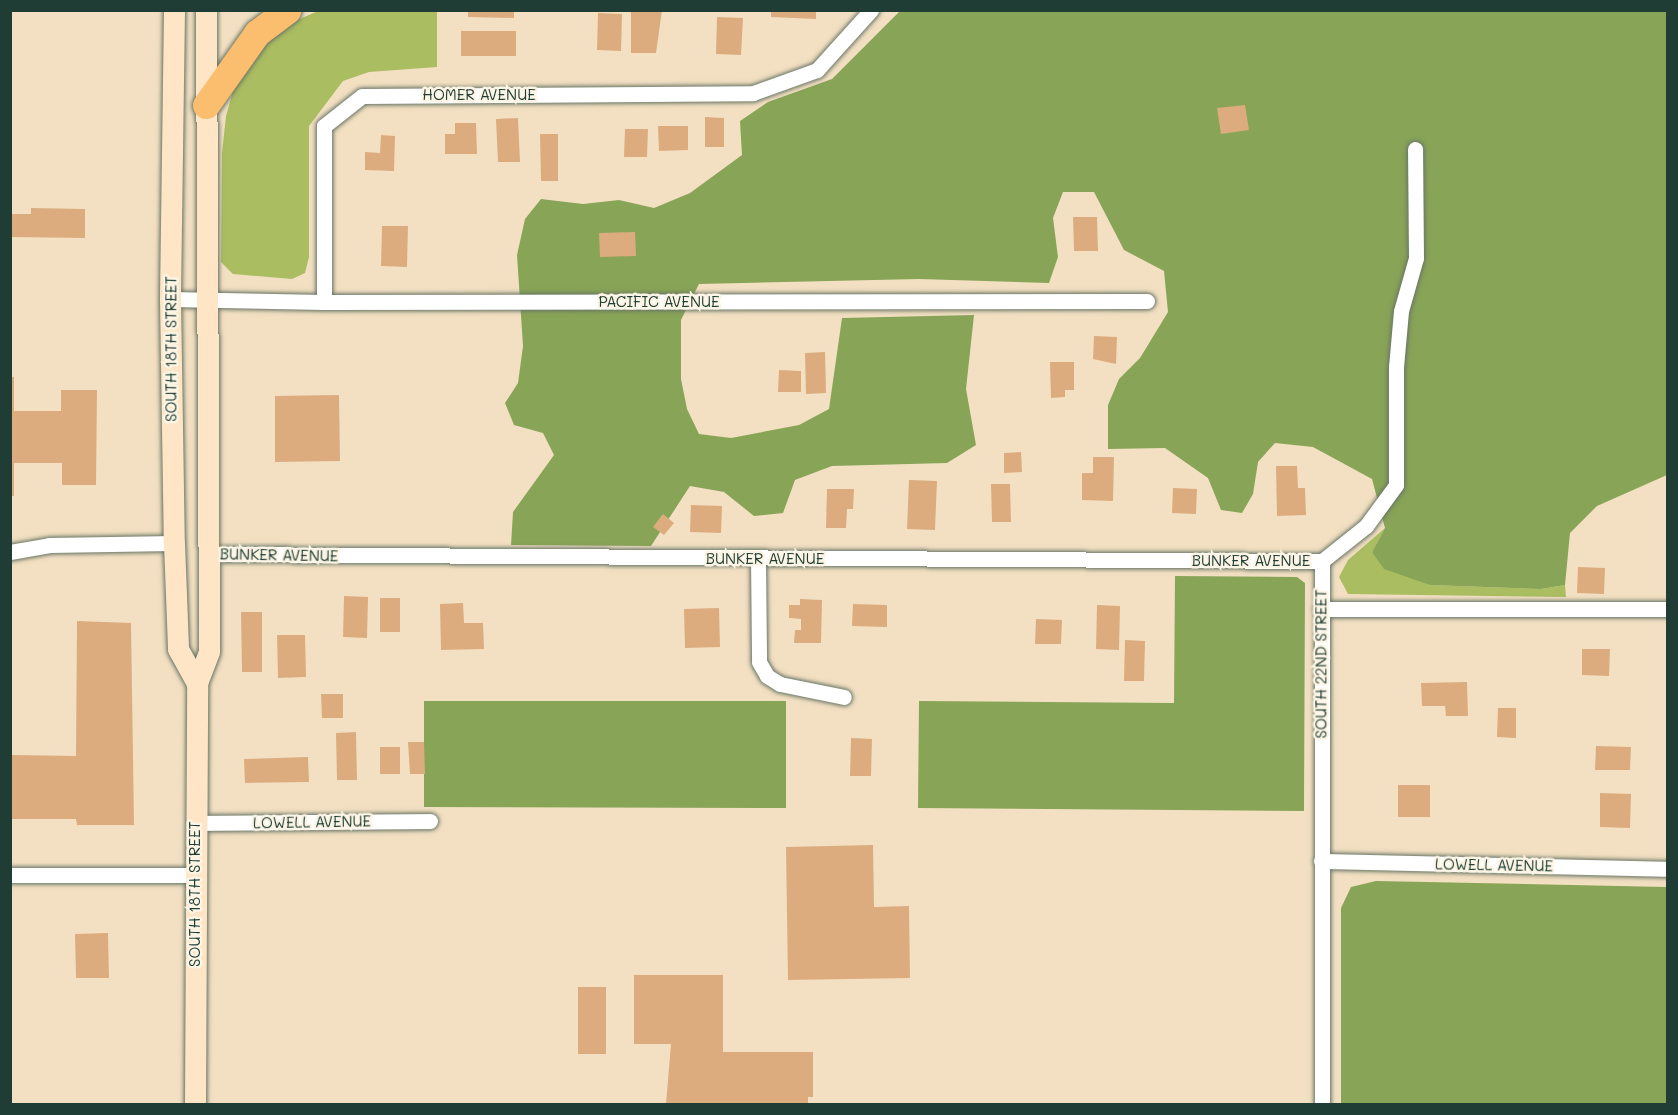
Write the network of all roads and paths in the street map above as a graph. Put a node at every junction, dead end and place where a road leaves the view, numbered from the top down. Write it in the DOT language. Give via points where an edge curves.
graph roads {
  1 [pos="174,10"];
  2 [pos="206,10"];
  3 [pos="287,10"];
  4 [pos="871,10"];
  5 [pos="206,105"];
  6 [pos="1414,149"];
  7 [pos="206,298"];
  8 [pos="170,299"];
  9 [pos="1147,301"];
  10 [pos="324,302"];
  11 [pos="174,543"];
  12 [pos="10,552"];
  13 [pos="209,554"];
  14 [pos="758,559"];
  15 [pos="1322,561"];
  16 [pos="1321,609"];
  17 [pos="1668,609"];
  18 [pos="197,683"];
  19 [pos="844,697"];
  20 [pos="430,821"];
  21 [pos="195,823"];
  22 [pos="1321,861"];
  23 [pos="1668,869"];
  24 [pos="10,875"];
  25 [pos="195,875"];
  26 [pos="195,1104"];
  27 [pos="1322,1104"];
  1 -- 8 [label="main road, SOUTH 18TH STREET"];
  2 -- 5 [label="main road, SOUTH 18TH STREET"];
  3 -- 5 [label="highway" via="257,33"];
  4 -- 10 [label="street, HOMER AVENUE" via="817,70 753,93 362,96 324,126"];
  5 -- 7 [label="main road, SOUTH 18TH STREET"];
  6 -- 15 [label="street" via="1416,258 1401,311 1396,367 1396,485 1366,526"];
  7 -- 8 [label="street, PACIFIC AVENUE"];
  7 -- 10 [label="street, PACIFIC AVENUE"];
  7 -- 13 [label="main road, SOUTH 18TH STREET"];
  8 -- 11 [label="main road, SOUTH 18TH STREET"];
  9 -- 10 [label="street, PACIFIC AVENUE"];
  11 -- 12 [label="street" via="49,545"];
  11 -- 18 [label="main road, SOUTH 18TH STREET" via="178,649"];
  13 -- 14 [label="street, BUNKER AVENUE"];
  13 -- 18 [label="main road, SOUTH 18TH STREET" via="209,651"];
  14 -- 15 [label="street, BUNKER AVENUE"];
  14 -- 19 [label="street" via="759,662 767,676 780,684"];
  15 -- 16 [label="street, SOUTH 22ND STREET"];
  16 -- 17 [label="street"];
  16 -- 22 [label="street, SOUTH 22ND STREET"];
  18 -- 21 [label="main road, SOUTH 18TH STREET"];
  20 -- 21 [label="street, LOWELL AVENUE"];
  21 -- 25 [label="main road, SOUTH 18TH STREET"];
  22 -- 23 [label="street, LOWELL AVENUE"];
  22 -- 27 [label="street, SOUTH 22ND STREET"];
  24 -- 25 [label="street"];
  25 -- 26 [label="main road, SOUTH 18TH STREET"];
}
